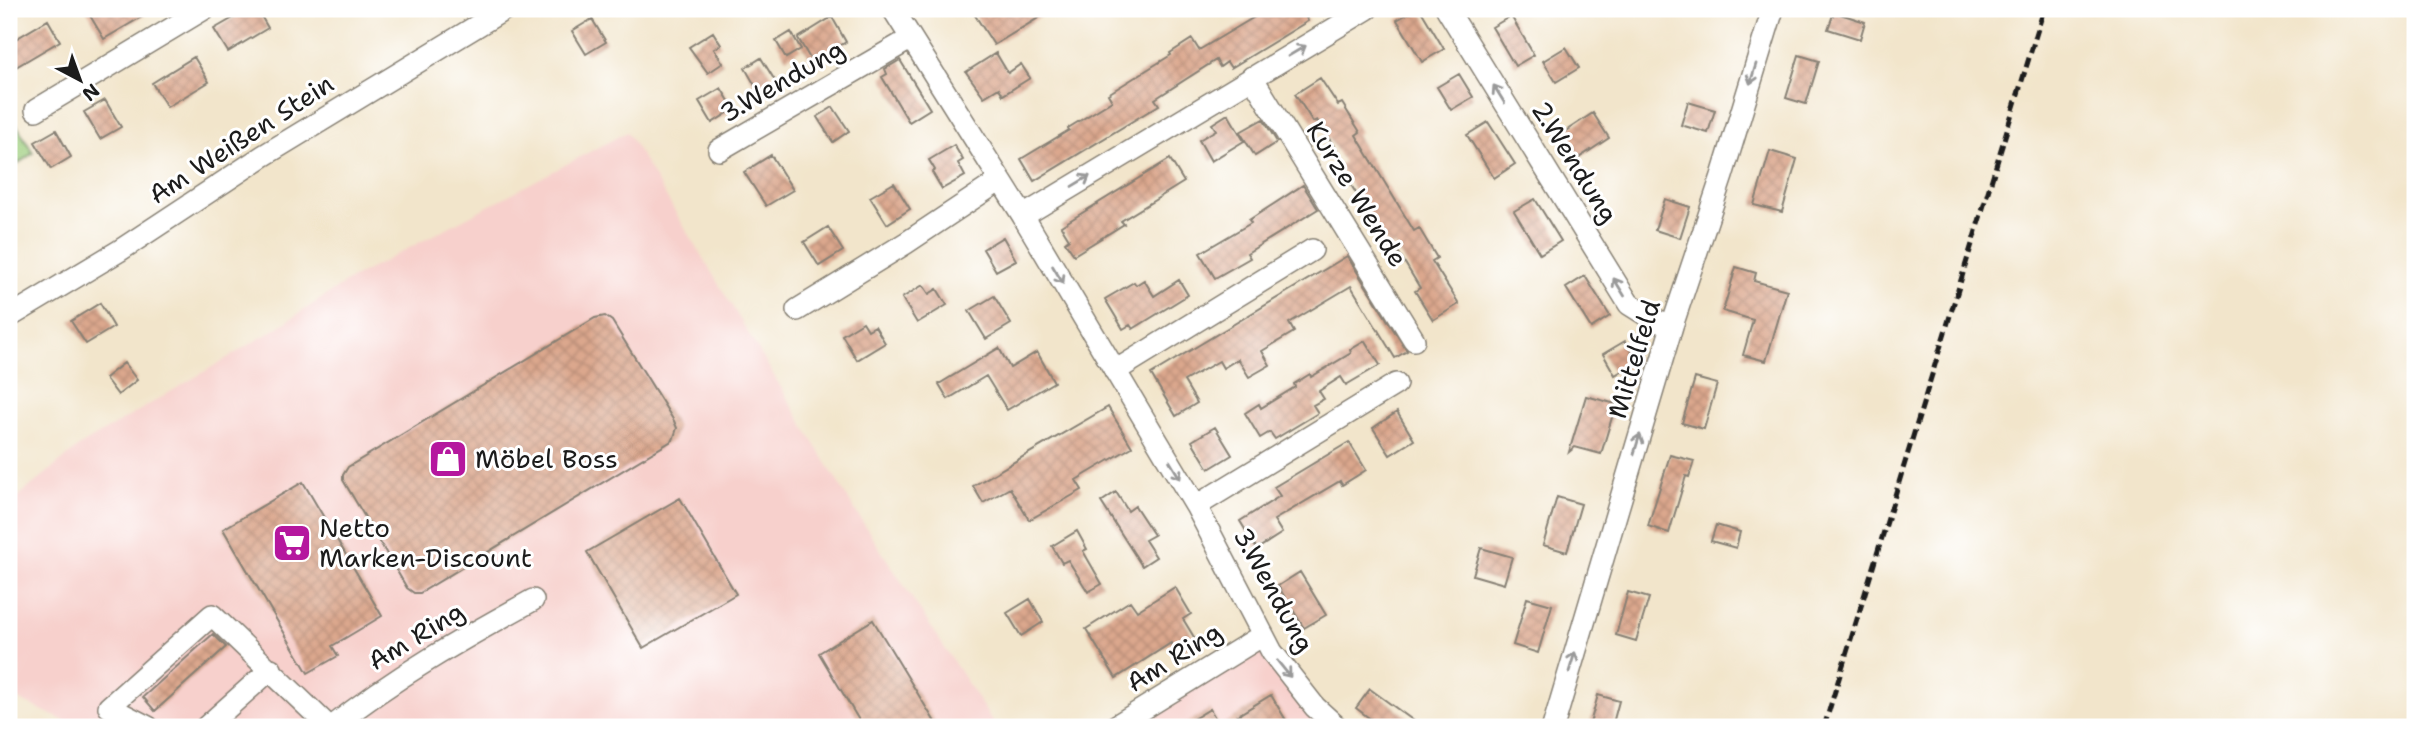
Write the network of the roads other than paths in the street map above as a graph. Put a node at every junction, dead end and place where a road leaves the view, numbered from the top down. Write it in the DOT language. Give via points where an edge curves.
graph roads {
  1 [pos="505,9"];
  2 [pos="893,9"];
  3 [pos="1367,9"];
  4 [pos="1447,9"];
  5 [pos="1773,9"];
  6 [pos="194,11"];
  7 [pos="910,39"];
  8 [pos="1252,78"];
  9 [pos="36,110"];
  10 [pos="719,150"];
  11 [pos="999,181"];
  12 [pos="1023,216"];
  13 [pos="1312,250"];
  14 [pos="797,310"];
  15 [pos="9,317"];
  16 [pos="1672,327"];
  17 [pos="1414,340"];
  18 [pos="1115,371"];
  19 [pos="1396,384"];
  20 [pos="1196,506"];
  21 [pos="533,600"];
  22 [pos="1263,635"];
  23 [pos="271,669"];
  24 [pos="148,727"];
  25 [pos="206,727"];
  26 [pos="330,727"];
  27 [pos="1114,727"];
  28 [pos="1337,727"];
  29 [pos="1553,727"];
  1 -- 15 [label="street, Am Weißen Stein"];
  2 -- 7 [label="street, 3.Wendung"];
  8 -- 3 [label="street, one-way"];
  16 -- 4 [label="street, 2.Wendung, one-way" via="1629,304"];
  5 -- 16 [label="street, Mittelfeld, one-way"];
  6 -- 9 [label="street"];
  7 -- 10 [label="street, 3.Wendung"];
  7 -- 11 [label="street, 3.Wendung"];
  12 -- 8 [label="street, one-way"];
  8 -- 17 [label="street, Kurze Wende"];
  11 -- 12 [label="street, 3.Wendung"];
  11 -- 14 [label="street"];
  12 -- 18 [label="street, 3.Wendung, one-way"];
  13 -- 18 [label="street"];
  29 -- 16 [label="street, Mittelfeld, one-way"];
  18 -- 20 [label="street, 3.Wendung, one-way"];
  19 -- 20 [label="street"];
  20 -- 22 [label="street, 3.Wendung"];
  21 -- 26 [label="street, Am Ring" via="372,695"];
  22 -- 27 [label="street, Am Ring"];
  22 -- 28 [label="street, 3.Wendung, one-way" via="1277,660"];
  23 -- 24 [label="street" via="212,615 109,707"];
  23 -- 25 [label="street"];
  23 -- 26 [label="street"];
}
